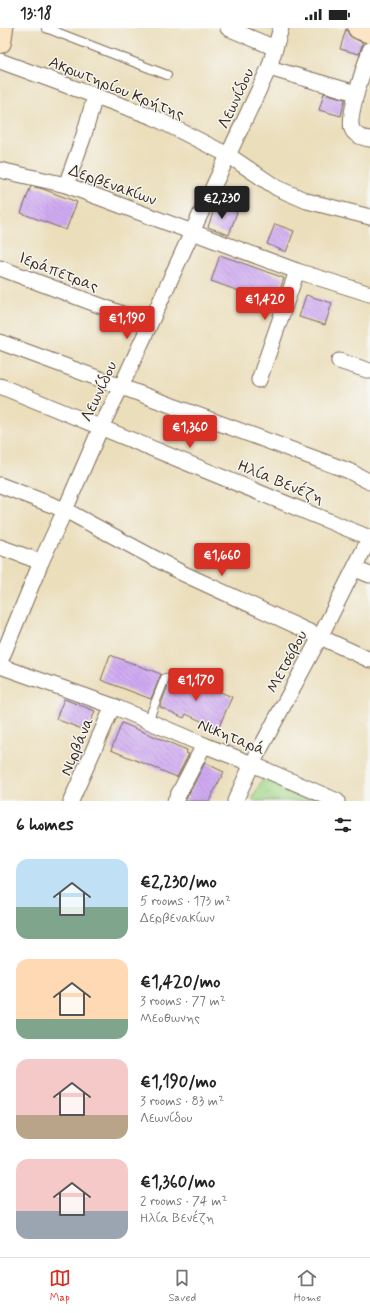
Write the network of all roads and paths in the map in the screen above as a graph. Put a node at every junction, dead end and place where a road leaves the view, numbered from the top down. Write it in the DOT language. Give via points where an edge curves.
graph roads {
  1 [pos="2,28"];
  2 [pos="46,28"];
  3 [pos="228,28"];
  4 [pos="281,28"];
  5 [pos="359,28"];
  6 [pos="370,32"];
  7 [pos="0,42"];
  8 [pos="275,48"];
  9 [pos="370,50"];
  10 [pos="0,61"];
  11 [pos="269,68"];
  12 [pos="167,75"];
  13 [pos="356,93"];
  14 [pos="95,96"];
  15 [pos="370,139"];
  16 [pos="228,155"];
  17 [pos="0,170"];
  18 [pos="66,185"];
  19 [pos="370,217"];
  20 [pos="192,232"];
  21 [pos="0,268"];
  22 [pos="297,271"];
  23 [pos="370,294"];
  24 [pos="149,324"];
  25 [pos="0,342"];
  26 [pos="339,361"];
  27 [pos="370,371"];
  28 [pos="259,380"];
  29 [pos="0,386"];
  30 [pos="121,387"];
  31 [pos="101,426"];
  32 [pos="370,482"];
  33 [pos="0,485"];
  34 [pos="65,510"];
  35 [pos="370,538"];
  36 [pos="0,547"];
  37 [pos="41,562"];
  38 [pos="355,569"];
  39 [pos="370,575"];
  40 [pos="320,637"];
  41 [pos="370,660"];
  42 [pos="0,662"];
  43 [pos="0,666"];
  44 [pos="165,678"];
  45 [pos="113,706"];
  46 [pos="148,721"];
  47 [pos="204,745"];
  48 [pos="252,764"];
  49 [pos="72,801"];
  50 [pos="175,801"];
  51 [pos="235,801"];
  52 [pos="337,801"];
  1 -- 7 [label="street"];
  2 -- 12 [label="lane"];
  3 -- 8 [label="street"];
  4 -- 8 [label="street, Λεωνίδου"];
  5 -- 6 [label="street"];
  8 -- 11 [label="street, Λεωνίδου"];
  9 -- 13 [label="street"];
  10 -- 14 [label="street, Ακρωτηρίου Κρήτης"];
  11 -- 13 [label="street"];
  11 -- 16 [label="street, Λεωνίδου"];
  13 -- 15 [label="street" via="352,128 360,137"];
  14 -- 16 [label="street, Ακρωτηρίου Κρήτης" via="153,117"];
  14 -- 18 [label="street"];
  16 -- 19 [label="street, Ακρωτηρίου Κρήτης" via="277,188 307,201"];
  16 -- 20 [label="street, Λεωνίδου"];
  17 -- 18 [label="street, Δερβενακίων"];
  18 -- 20 [label="street, Δερβενακίων"];
  20 -- 22 [label="street, Δερβενακίων"];
  20 -- 24 [label="street, Λεωνίδου"];
  21 -- 24 [label="street, Ιεράπετρας"];
  22 -- 23 [label="street, Δερβενακίων"];
  22 -- 28 [label="street"];
  24 -- 30 [label="street, Λεωνίδου"];
  25 -- 30 [label="street"];
  26 -- 27 [label="street"];
  29 -- 31 [label="street, Ηλία Βενέζη"];
  30 -- 31 [label="street, Λεωνίδου"];
  30 -- 32 [label="street" via="349,471"];
  31 -- 34 [label="street, Λεωνίδου"];
  31 -- 35 [label="street, Ηλία Βενέζη"];
  33 -- 34 [label="street"];
  34 -- 37 [label="street, Λεωνίδου"];
  34 -- 40 [label="street" via="182,573"];
  35 -- 38 [label="street, Μετσόβου"];
  36 -- 37 [label="street"];
  37 -- 42 [label="street, Λεωνίδου"];
  38 -- 39 [label="street"];
  38 -- 40 [label="street, Μετσόβου"];
  40 -- 41 [label="street"];
  40 -- 48 [label="street, Μετσόβου"];
  43 -- 45 [label="street, Νικηταρά"];
  44 -- 46 [label="lane"];
  45 -- 46 [label="street, Νικηταρά"];
  45 -- 49 [label="street, Νιρβάνα"];
  46 -- 47 [label="street, Νικηταρά"];
  47 -- 48 [label="street, Νικηταρά"];
  47 -- 50 [label="street"];
  48 -- 51 [label="street, Μετσόβου"];
  48 -- 52 [label="street, Νικηταρά"];
}
